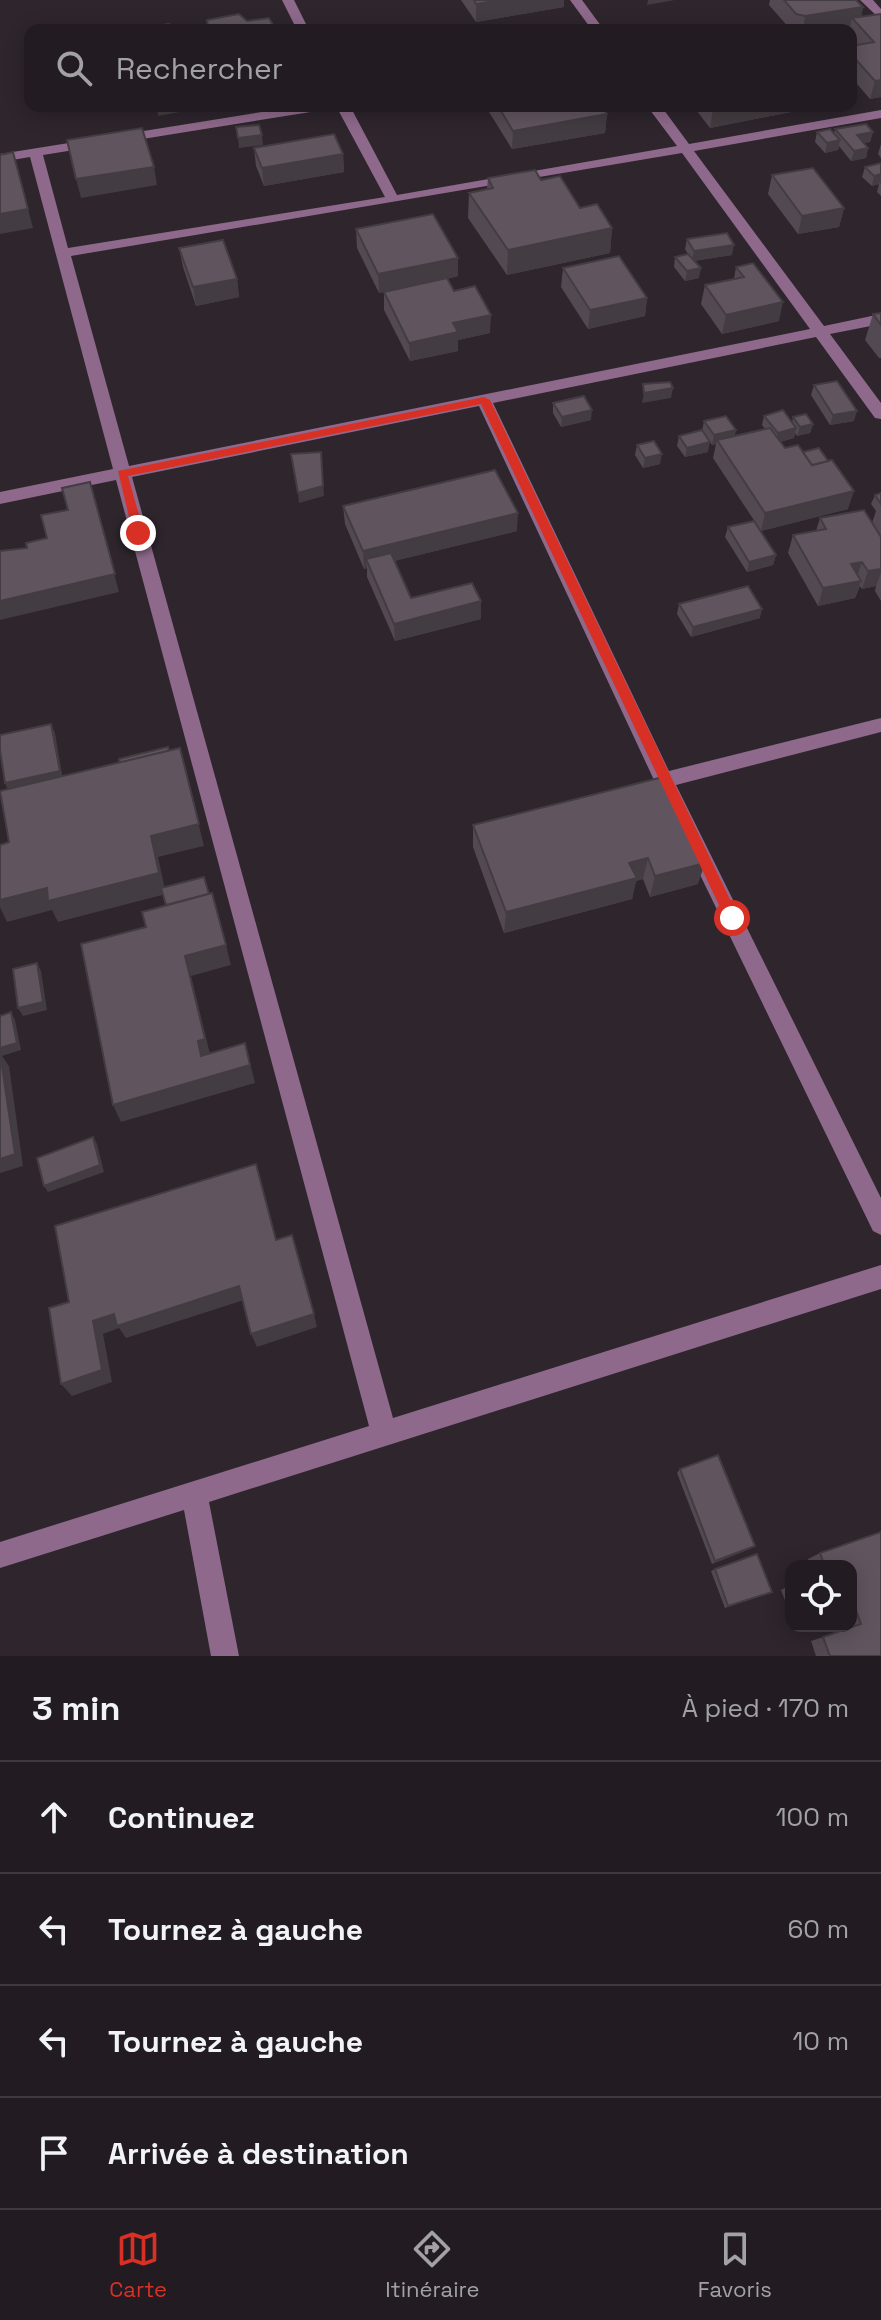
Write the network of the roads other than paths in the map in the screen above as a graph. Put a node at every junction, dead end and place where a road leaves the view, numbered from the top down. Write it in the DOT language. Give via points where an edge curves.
graph roads {
  1 [pos="288,0"];
  2 [pos="576,0"];
  3 [pos="866,0"];
  4 [pos="881,16"];
  5 [pos="300,24"];
  6 [pos="594,24"];
  7 [pos="285,112"];
  8 [pos="346,112"];
  9 [pos="658,112"];
  10 [pos="881,114"];
  11 [pos="685,149"];
  12 [pos="35,152"];
  13 [pos="0,158"];
  14 [pos="393,200"];
  15 [pos="62,253"];
  16 [pos="881,319"];
  17 [pos="820,332"];
  18 [pos="484,400"];
  19 [pos="881,414"];
  20 [pos="122,473"];
  21 [pos="0,498"];
  22 [pos="881,725"];
  23 [pos="664,780"];
  24 [pos="881,1223"];
  25 [pos="881,1277"];
  26 [pos="384,1434"];
  27 [pos="194,1494"];
  28 [pos="0,1555"];
  29 [pos="225,1656"];
  1 -- 5 [label="street"];
  2 -- 6 [label="street"];
  3 -- 4 [label="street"];
  7 -- 12 [label="street"];
  8 -- 14 [label="street"];
  9 -- 11 [label="street"];
  10 -- 11 [label="street"];
  11 -- 14 [label="street"];
  11 -- 17 [label="street"];
  12 -- 13 [label="street"];
  12 -- 15 [label="street"];
  14 -- 15 [label="street"];
  15 -- 20 [label="street"];
  16 -- 17 [label="street"];
  17 -- 18 [label="street"];
  17 -- 19 [label="street"];
  18 -- 20 [label="street"];
  18 -- 23 [label="street"];
  20 -- 21 [label="street"];
  20 -- 26 [label="street"];
  22 -- 23 [label="street"];
  23 -- 24 [label="street"];
  25 -- 26 [label="street"];
  26 -- 27 [label="street"];
  27 -- 28 [label="street"];
  27 -- 29 [label="street"];
}
